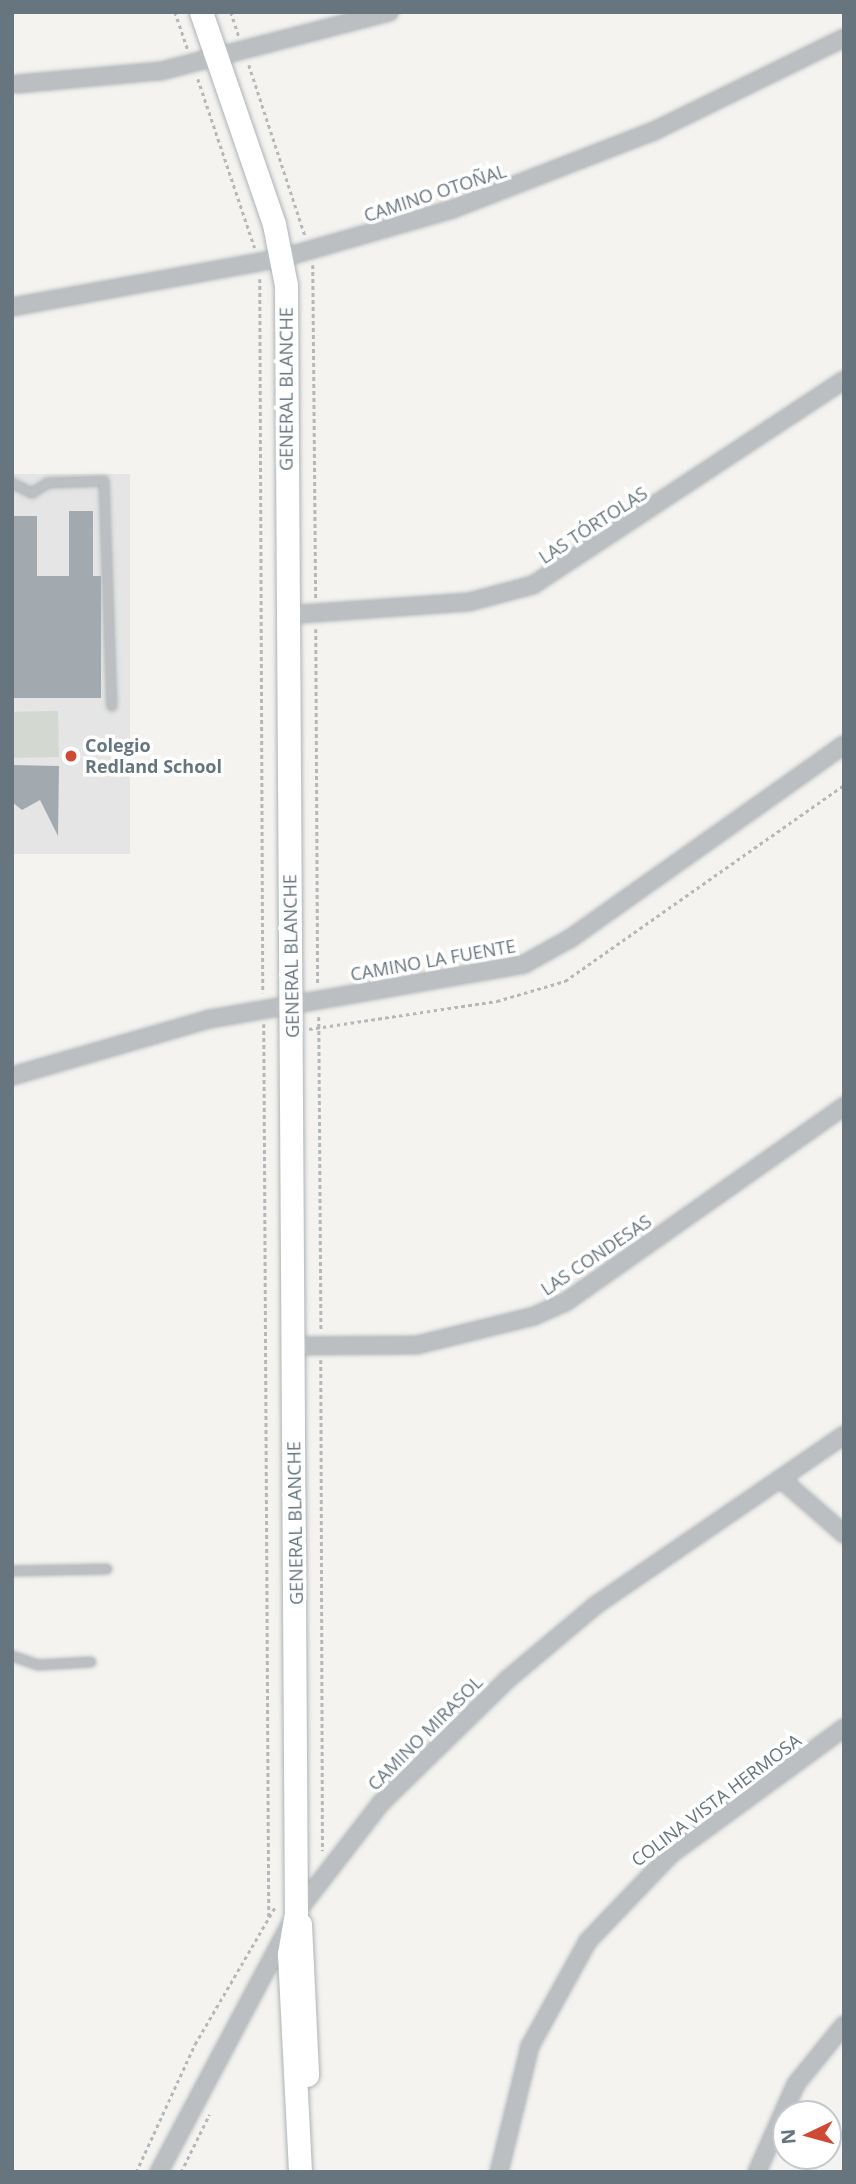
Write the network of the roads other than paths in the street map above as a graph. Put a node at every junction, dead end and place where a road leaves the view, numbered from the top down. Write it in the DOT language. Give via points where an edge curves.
graph roads {
  1 [pos="201,12"];
  2 [pos="389,12"];
  3 [pos="844,38"];
  4 [pos="217,59"];
  5 [pos="17,84"];
  6 [pos="282,258"];
  7 [pos="12,307"];
  8 [pos="844,380"];
  9 [pos="12,484"];
  10 [pos="287,615"];
  11 [pos="112,706"];
  12 [pos="844,745"];
  13 [pos="291,1003"];
  14 [pos="12,1076"];
  15 [pos="844,1106"];
  16 [pos="293,1346"];
  17 [pos="844,1434"];
  18 [pos="781,1479"];
  19 [pos="844,1534"];
  20 [pos="107,1569"];
  21 [pos="12,1572"];
  22 [pos="12,1656"];
  23 [pos="91,1661"];
  24 [pos="844,1728"];
  25 [pos="296,1913"];
  26 [pos="844,2025"];
  27 [pos="159,2172"];
  28 [pos="300,2172"];
  29 [pos="316,2172"];
  30 [pos="499,2172"];
  31 [pos="757,2172"];
  1 -- 4 [label="main road, GENERAL BLANCHE"];
  2 -- 4 [label="street"];
  3 -- 6 [label="street, CAMINO OTOÑAL" via="593,157"];
  4 -- 5 [label="street"];
  4 -- 6 [label="main road, GENERAL BLANCHE"];
  6 -- 7 [label="street, CAMINO OTOÑAL"];
  6 -- 10 [label="main road, GENERAL BLANCHE"];
  8 -- 10 [label="street, LAS TÓRTOLAS" via="533,585 469,602"];
  9 -- 11 [label="lane" via="32,493 48,483 104,481"];
  10 -- 13 [label="main road, GENERAL BLANCHE"];
  12 -- 13 [label="street, CAMINO LA FUENTE" via="540,957 488,974"];
  13 -- 14 [label="street, CAMINO LA FUENTE"];
  13 -- 16 [label="main road, GENERAL BLANCHE"];
  15 -- 16 [label="street, LAS CONDESAS" via="567,1301 534,1316 428,1343"];
  16 -- 25 [label="main road, GENERAL BLANCHE"];
  17 -- 18 [label="street, CAMINO MIRASOL"];
  18 -- 19 [label="street"];
  18 -- 25 [label="street, CAMINO MIRASOL" via="641,1571 526,1663 398,1786"];
  20 -- 21 [label="lane"];
  22 -- 23 [label="lane" via="38,1665"];
  24 -- 30 [label="street, COLINA VISTA HERMOSA" via="671,1854 606,1917 571,1966 530,2046"];
  25 -- 27 [label="street, CAMINO MIRASOL"];
  25 -- 28 [label="main road, GENERAL BLANCHE" via="289,1954"];
  25 -- 29 [label="main road, GENERAL BLANCHE" via="305,1940"];
  26 -- 31 [label="street" via="796,2084"];
}
